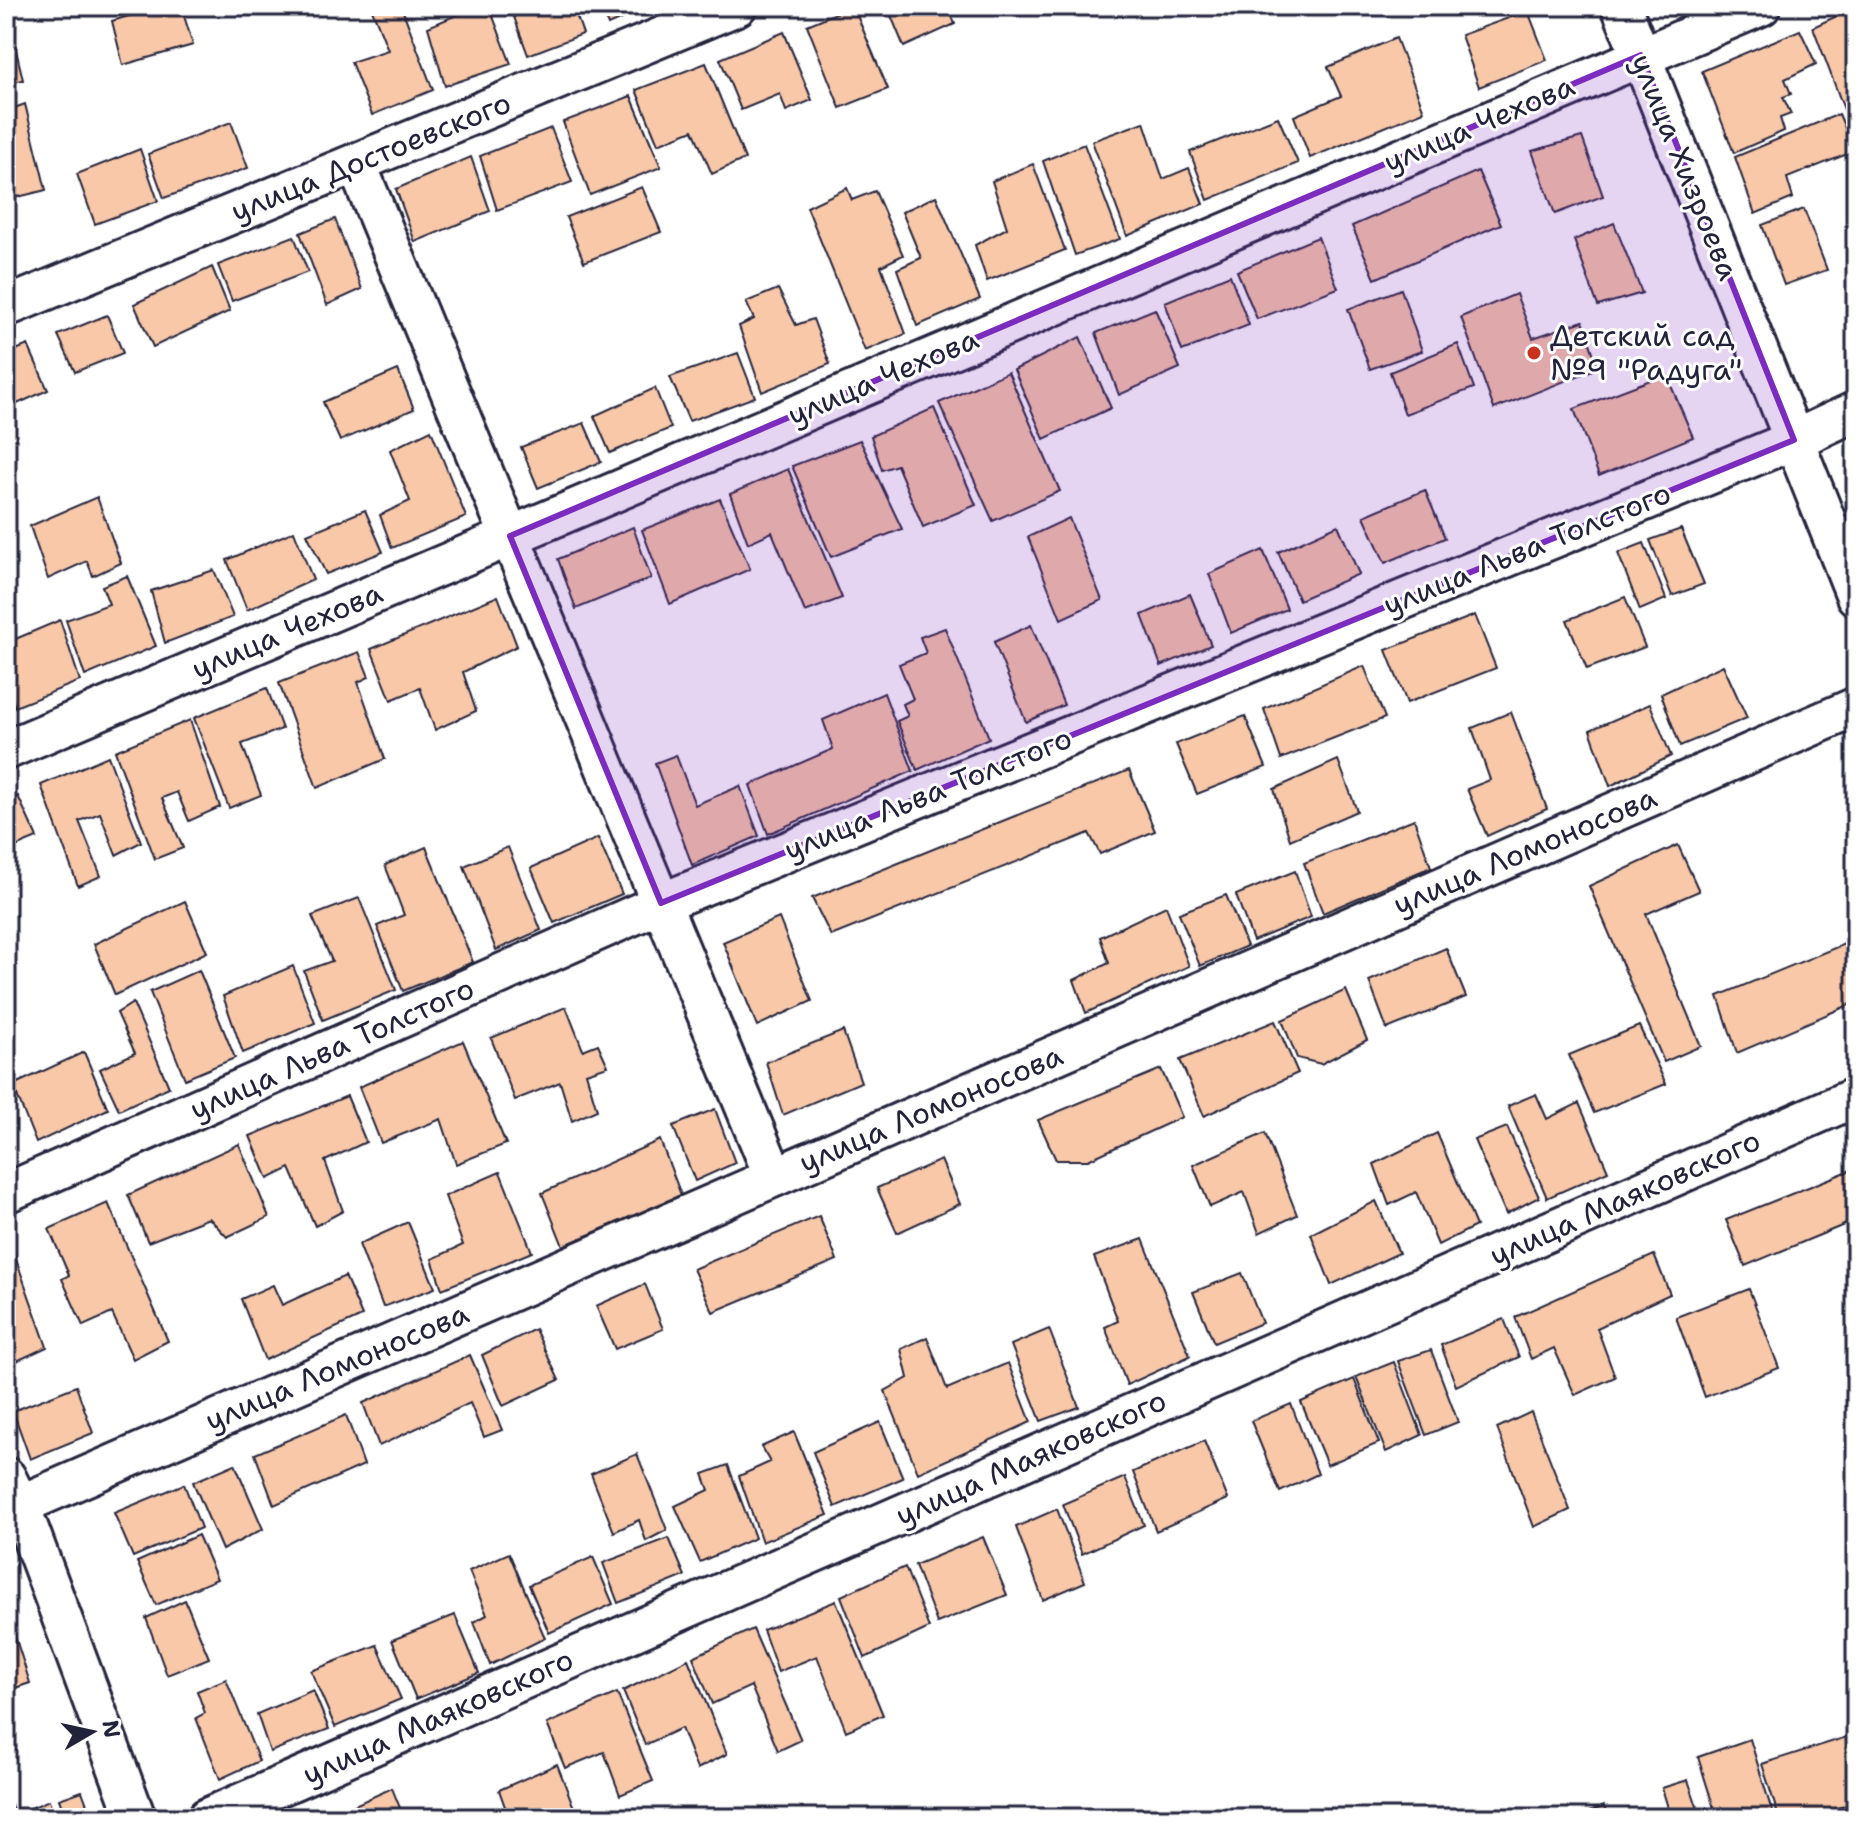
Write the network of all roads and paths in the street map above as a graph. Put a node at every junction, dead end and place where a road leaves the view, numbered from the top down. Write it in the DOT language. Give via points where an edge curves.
graph roads {
  1 [pos="737,6"];
  2 [pos="1621,6"];
  3 [pos="1761,6"];
  4 [pos="1641,55"];
  5 [pos="356,163"];
  6 [pos="6,307"];
  7 [pos="1856,411"];
  8 [pos="1794,440"];
  9 [pos="510,536"];
  10 [pos="1856,596"];
  11 [pos="1856,707"];
  12 [pos="6,750"];
  13 [pos="661,903"];
  14 [pos="1856,1097"];
  15 [pos="774,1177"];
  16 [pos="6,1193"];
  17 [pos="11,1498"];
  18 [pos="136,1818"];
  19 [pos="207,1818"];
  1 -- 5 [label="street, улица Достоевского"];
  2 -- 4 [label="street, улица Хизроева"];
  3 -- 4 [label="street, улица Чехова"];
  4 -- 8 [label="street, улица Хизроева"];
  4 -- 9 [label="street, улица Чехова"];
  5 -- 6 [label="street, улица Достоевского"];
  5 -- 9 [label="street"];
  7 -- 8 [label="street, улица Льва Толстого"];
  8 -- 10 [label="street, улица Хизроева"];
  8 -- 13 [label="street, улица Льва Толстого"];
  9 -- 12 [label="street, улица Чехова"];
  9 -- 13 [label="street"];
  11 -- 15 [label="street, улица Ломоносова"];
  13 -- 15 [label="street"];
  13 -- 16 [label="street, улица Льва Толстого"];
  14 -- 19 [label="street, улица Маяковского"];
  15 -- 17 [label="street, улица Ломоносова"];
  17 -- 18 [label="street"];
}
